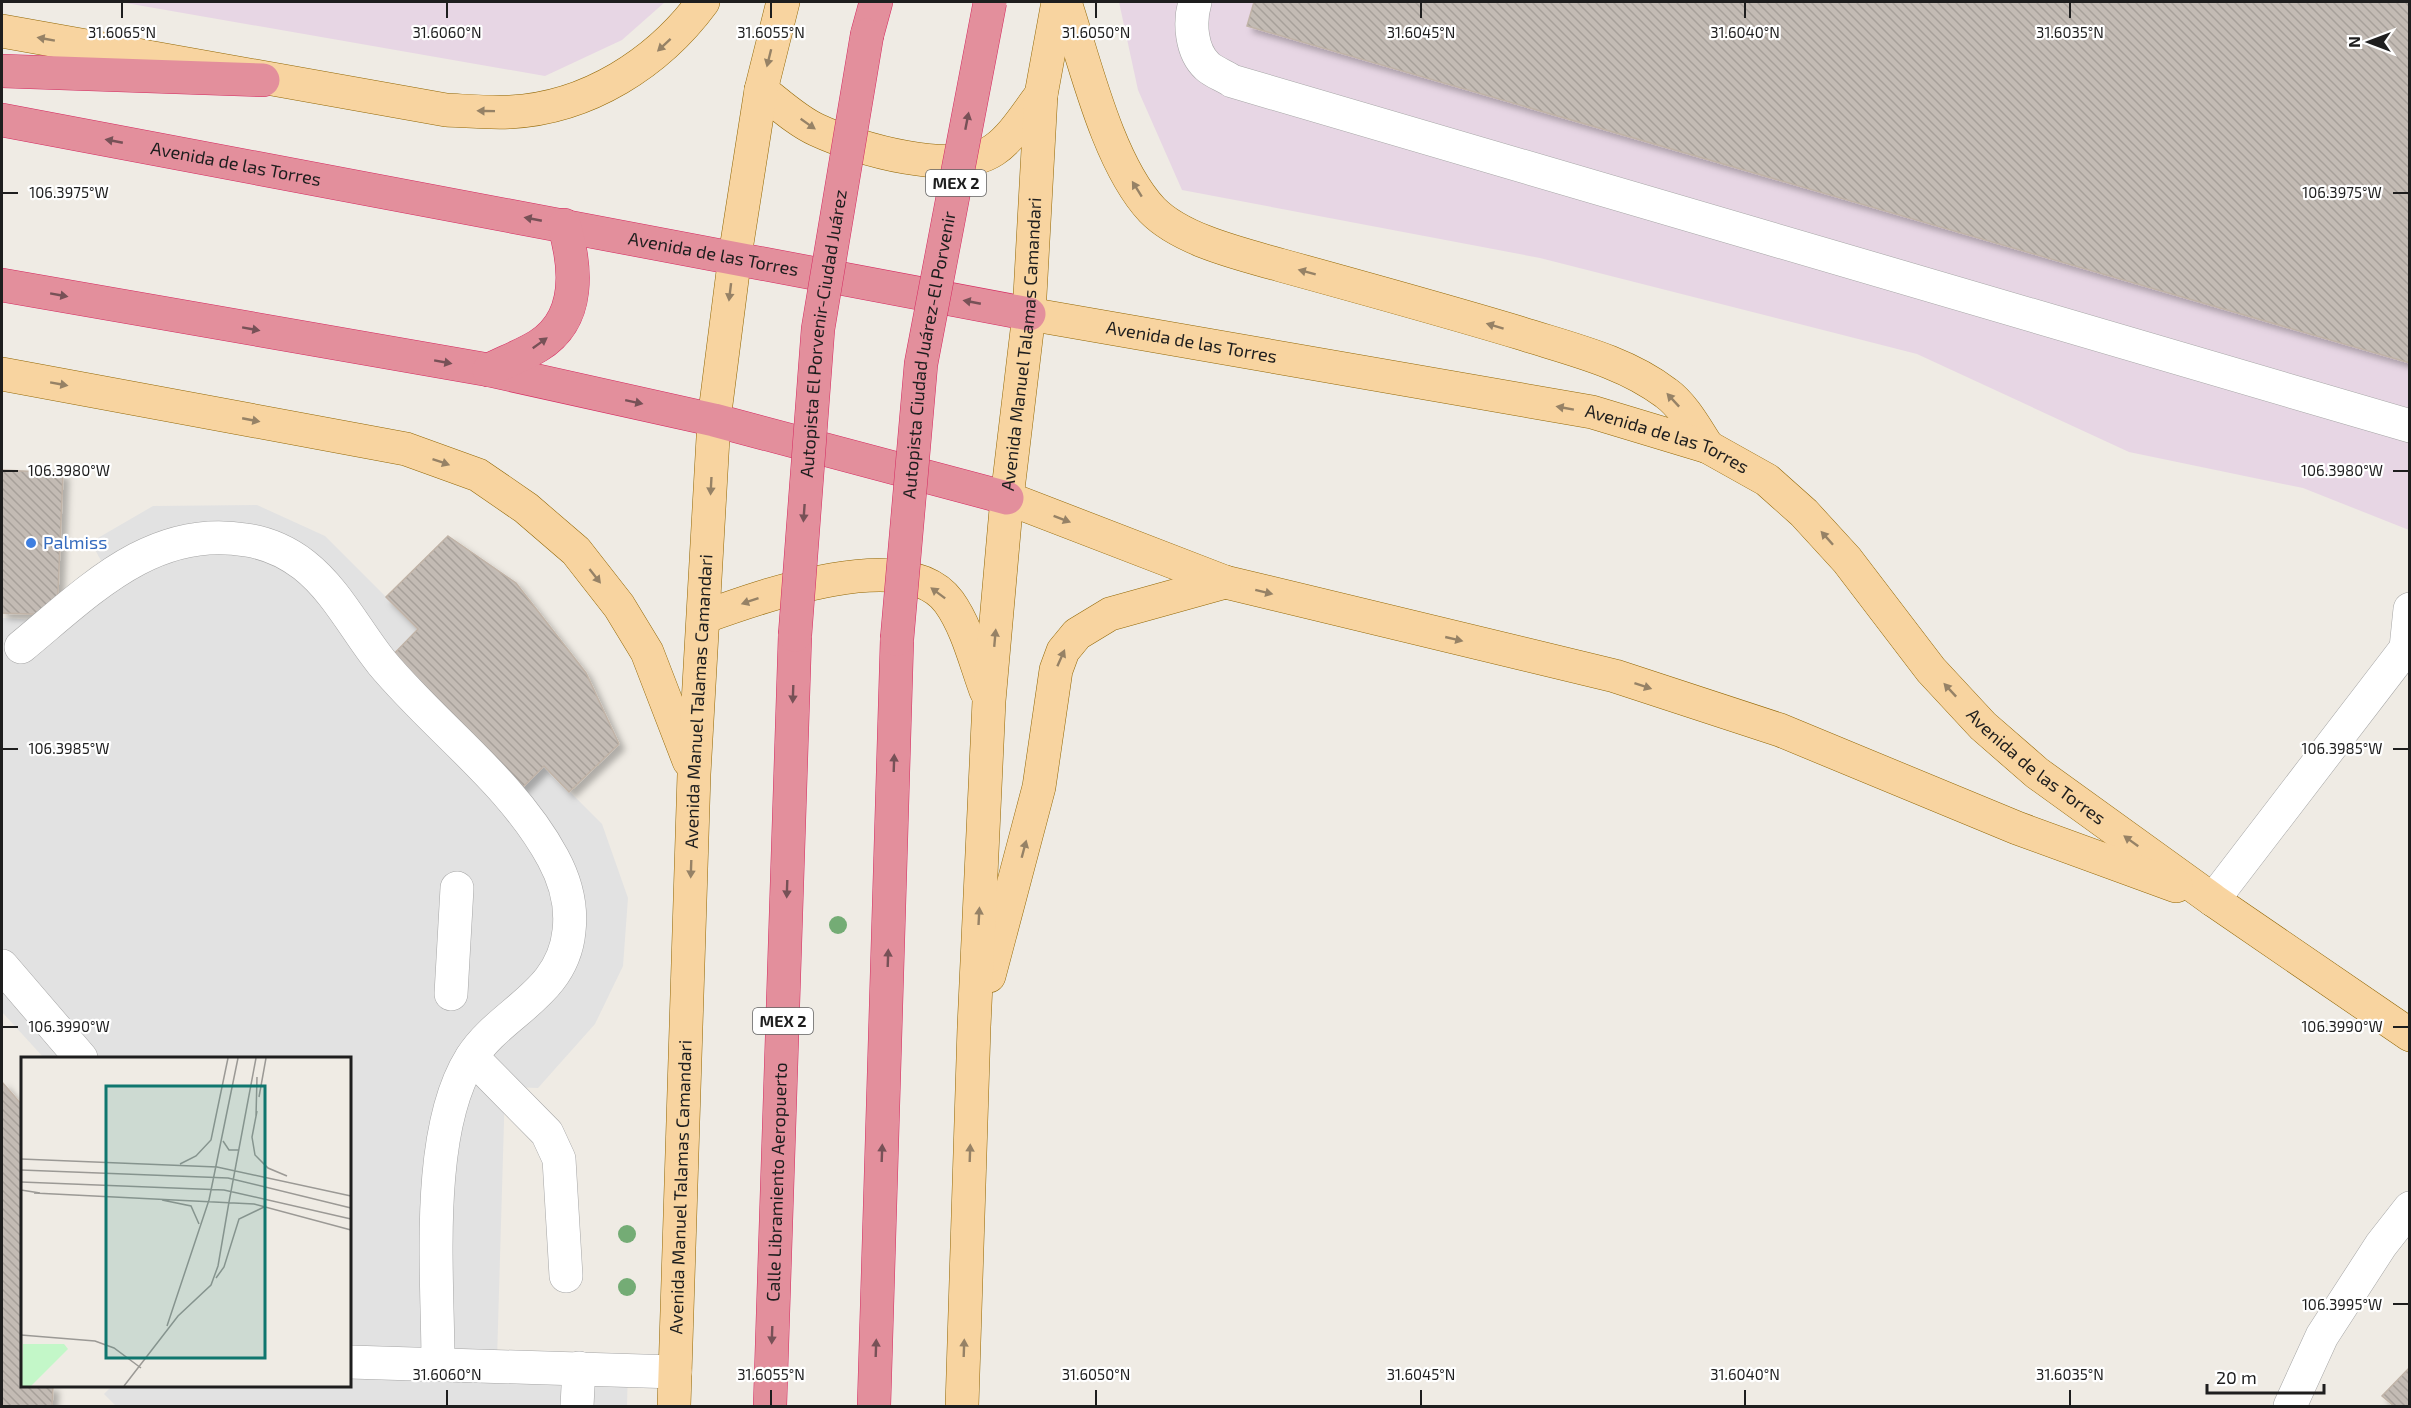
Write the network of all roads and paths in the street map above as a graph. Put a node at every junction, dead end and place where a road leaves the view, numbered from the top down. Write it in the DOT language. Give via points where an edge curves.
graph roads {
  1 [pos="703,2"];
  2 [pos="783,2"];
  3 [pos="876,2"];
  4 [pos="990,2"];
  5 [pos="1058,2"];
  6 [pos="1065,2"];
  7 [pos="1195,2"];
  8 [pos="2,31"];
  9 [pos="2,71"];
  10 [pos="263,80"];
  11 [pos="761,90"];
  12 [pos="1041,94"];
  13 [pos="2,120"];
  14 [pos="564,225"];
  15 [pos="735,256"];
  16 [pos="2,285"];
  17 [pos="1029,314"];
  18 [pos="489,370"];
  19 [pos="2,374"];
  20 [pos="714,420"];
  21 [pos="2409,426"];
  22 [pos="1708,447"];
  23 [pos="1007,498"];
  24 [pos="1225,582"];
  25 [pos="2409,609"];
  26 [pos="704,617"];
  27 [pos="795,635"];
  28 [pos="2408,645"];
  29 [pos="21,647"];
  30 [pos="990,701"];
  31 [pos="694,774"];
  32 [pos="457,888"];
  33 [pos="2213,900"];
  34 [pos="2,966"];
  35 [pos="451,994"];
  36 [pos="974,1027"];
  37 [pos="2409,1035"];
  38 [pos="79,1057"];
  39 [pos="472,1057"];
  40 [pos="2409,1208"];
  41 [pos="566,1276"];
  42 [pos="351,1362"];
  43 [pos="438,1363"];
  44 [pos="579,1368"];
  45 [pos="675,1372"];
  46 [pos="577,1407"];
  47 [pos="674,1407"];
  48 [pos="770,1407"];
  49 [pos="874,1407"];
  50 [pos="962,1407"];
  51 [pos="2290,1407"];
  1 -- 10 [label="main road, one-way" via="663,47 608,86 560,104 512,112 446,110"];
  2 -- 11 [label="main road, Avenida Manuel Talamas Camandari, one-way"];
  3 -- 27 [label="highway, Autopista El Porvenir-Ciudad Juárez / MEX 2, one-way, bridge" via="867,35 818,328"];
  49 -- 4 [label="highway, Autopista Ciudad Juárez-El Porvenir / MEX 2, one-way, bridge" via="897,639 921,364"];
  5 -- 12 [label="main road, Avenida Manuel Talamas Camandari"];
  22 -- 6 [label="main road, one-way" via="1669,395 1602,358 1226,250 1174,227 1153,211 1119,159"];
  7 -- 21 [label="street" via="1193,42 1206,66 1232,81"];
  10 -- 8 [label="main road, one-way"];
  9 -- 10 [label="highway"];
  11 -- 12 [label="main road, one-way" via="815,130 878,152 955,163 994,150"];
  11 -- 15 [label="main road, Avenida Manuel Talamas Camandari"];
  12 -- 17 [label="main road, Avenida Manuel Talamas Camandari"];
  14 -- 13 [label="highway, Avenida de las Torres, one-way"];
  14 -- 15 [label="highway, Avenida de las Torres"];
  18 -- 14 [label="highway, one-way" via="540,345 566,314 574,277 573,255"];
  17 -- 15 [label="highway, Avenida de las Torres, one-way"];
  15 -- 20 [label="main road, Avenida Manuel Talamas Camandari, one-way"];
  16 -- 18 [label="highway, Avenida de las Torres, one-way"];
  22 -- 17 [label="main road, Avenida de las Torres, one-way" via="1592,412"];
  17 -- 23 [label="main road, Avenida Manuel Talamas Camandari"];
  18 -- 20 [label="highway, Avenida de las Torres, one-way"];
  19 -- 31 [label="main road, one-way" via="406,449 478,475 526,507 576,551 619,606 647,652"];
  20 -- 23 [label="highway, Avenida de las Torres"];
  20 -- 26 [label="main road, Avenida Manuel Talamas Camandari, one-way"];
  33 -- 22 [label="main road, Avenida de las Torres, one-way" via="2037,773 1983,726 1931,670 1847,560 1804,513 1767,480"];
  23 -- 24 [label="main road, Avenida de las Torres, one-way"];
  30 -- 23 [label="main road, Avenida Manuel Talamas Camandari, one-way"];
  24 -- 33 [label="main road, Avenida de las Torres, one-way" via="1615,676 1780,730 2017,828"];
  36 -- 24 [label="main road, one-way" via="1040,787 1056,670 1063,651 1077,634 1110,614"];
  25 -- 28 [label="street"];
  30 -- 26 [label="main road, one-way" via="963,626 948,600 912,578 880,575 818,584 758,598"];
  26 -- 31 [label="main road, Avenida Manuel Talamas Camandari"];
  27 -- 48 [label="highway, Calle Libramiento Aeropuerto / MEX 2, one-way"];
  28 -- 33 [label="street"];
  29 -- 39 [label="street" via="125,565 175,542 201,538 245,540 283,551 303,564 330,592 382,664 532,825 553,858 567,892 569,932 560,962 538,995"];
  36 -- 30 [label="main road, Avenida Manuel Talamas Camandari, one-way"];
  31 -- 45 [label="main road, Avenida Manuel Talamas Camandari, one-way"];
  32 -- 35 [label="street"];
  33 -- 37 [label="main road, Avenida de las Torres"];
  34 -- 38 [label="street"];
  50 -- 36 [label="main road, Avenida Manuel Talamas Camandari, one-way"];
  39 -- 41 [label="street" via="547,1133 559,1159"];
  39 -- 43 [label="street" via="445,1128 439,1194"];
  40 -- 51 [label="street" via="2322,1336"];
  42 -- 43 [label="street"];
  43 -- 44 [label="street"];
  44 -- 45 [label="street"];
  44 -- 46 [label="street"];
  45 -- 47 [label="main road, Avenida Manuel Talamas Camandari"];
}
